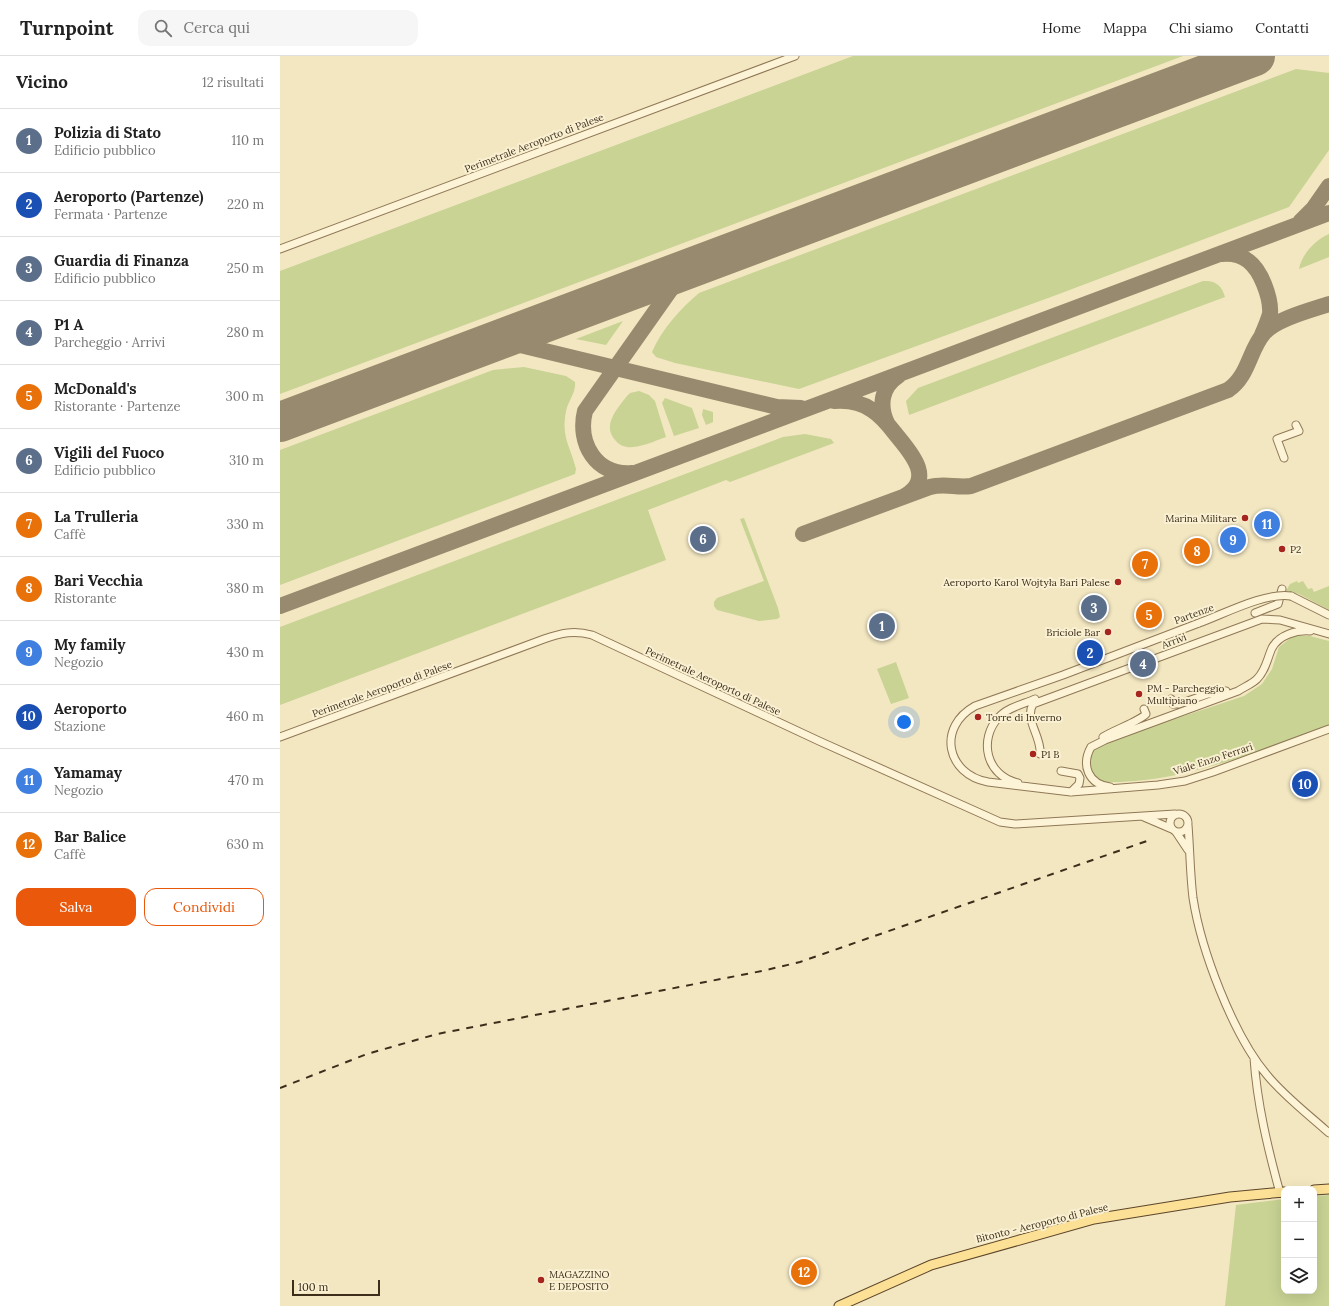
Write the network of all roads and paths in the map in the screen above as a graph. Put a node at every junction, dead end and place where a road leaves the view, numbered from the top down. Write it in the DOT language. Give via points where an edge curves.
graph roads {
  1 [pos="795,56"];
  2 [pos="280,249"];
  3 [pos="1296,425"];
  4 [pos="1284,458"];
  5 [pos="1282,589"];
  6 [pos="1256,613"];
  7 [pos="1329,615"];
  8 [pos="1327,633"];
  9 [pos="1250,684"];
  10 [pos="1065,689"];
  11 [pos="1170,699"];
  12 [pos="1144,709"];
  13 [pos="1329,729"];
  14 [pos="280,737"];
  15 [pos="1096,743"];
  16 [pos="1040,754"];
  17 [pos="1061,771"];
  18 [pos="1120,789"];
  19 [pos="1051,790"];
  20 [pos="1071,792"];
  21 [pos="1175,814"];
  22 [pos="1140,816"];
  23 [pos="1188,825"];
  24 [pos="1174,830"];
  25 [pos="1188,850"];
  26 [pos="1254,1058"];
  27 [pos="1329,1133"];
  28 [pos="1281,1189"];
  29 [pos="1329,1189"];
  30 [pos="1317,1190"];
  31 [pos="1281,1192"];
  32 [pos="839,1306"];
  1 -- 2 [label="street, Perimetrale Aeroporto di Palese"];
  3 -- 4 [label="street" via="1299,431 1277,439"];
  5 -- 6 [label="street" via="1278,604"];
  7 -- 19 [label="street, Partenze, bridge" via="1291,596 1264,598 1063,675 974,706 964,712 952,732 953,752 961,769 975,779"];
  8 -- 9 [label="street" via="1298,631 1282,638 1273,647 1266,667"];
  8 -- 16 [label="street, Arrivi" via="1280,620 1262,619 1033,704 1030,717 1040,745"];
  9 -- 11 [label="street" via="1179,704 1173,704"];
  9 -- 15 [label="street" via="1238,691"];
  10 -- 19 [label="street" via="1017,706 1000,715 989,730 988,759 1000,775 1010,781"];
  12 -- 15 [label="street" via="1146,714 1142,719 1114,730"];
  13 -- 18 [label="street, Viale Enzo Ferrari" via="1184,781"];
  14 -- 22 [label="street, Perimetrale Aeroporto di Palese" via="563,632 580,632 592,635 1000,822 1015,824"];
  15 -- 18 [label="street" via="1088,753 1087,771 1098,785"];
  17 -- 20 [label="street" via="1078,774 1080,778 1079,784"];
  18 -- 20 [label="street, Viale Enzo Ferrari"];
  19 -- 20 [label="street, Viale Enzo Ferrari"];
  21 -- 22 [label="street, Perimetrale Aeroporto di Palese"];
  21 -- 23 [label="street" via="1185,815"];
  21 -- 24 [label="street" via="1170,821"];
  22 -- 24 [label="street, Perimetrale Aeroporto di Palese"];
  23 -- 24 [label="street" via="1182,832"];
  23 -- 25 [label="street"];
  24 -- 25 [label="street"];
  25 -- 26 [label="street" via="1194,899 1210,961 1229,1009"];
  26 -- 27 [label="street" via="1282,1092"];
  26 -- 28 [label="street" via="1268,1145"];
  29 -- 30 [label="main road"];
  31 -- 32 [label="main road, Bitonto - Aeroporto di Palese" via="1230,1197 1094,1219 931,1265"];
}
